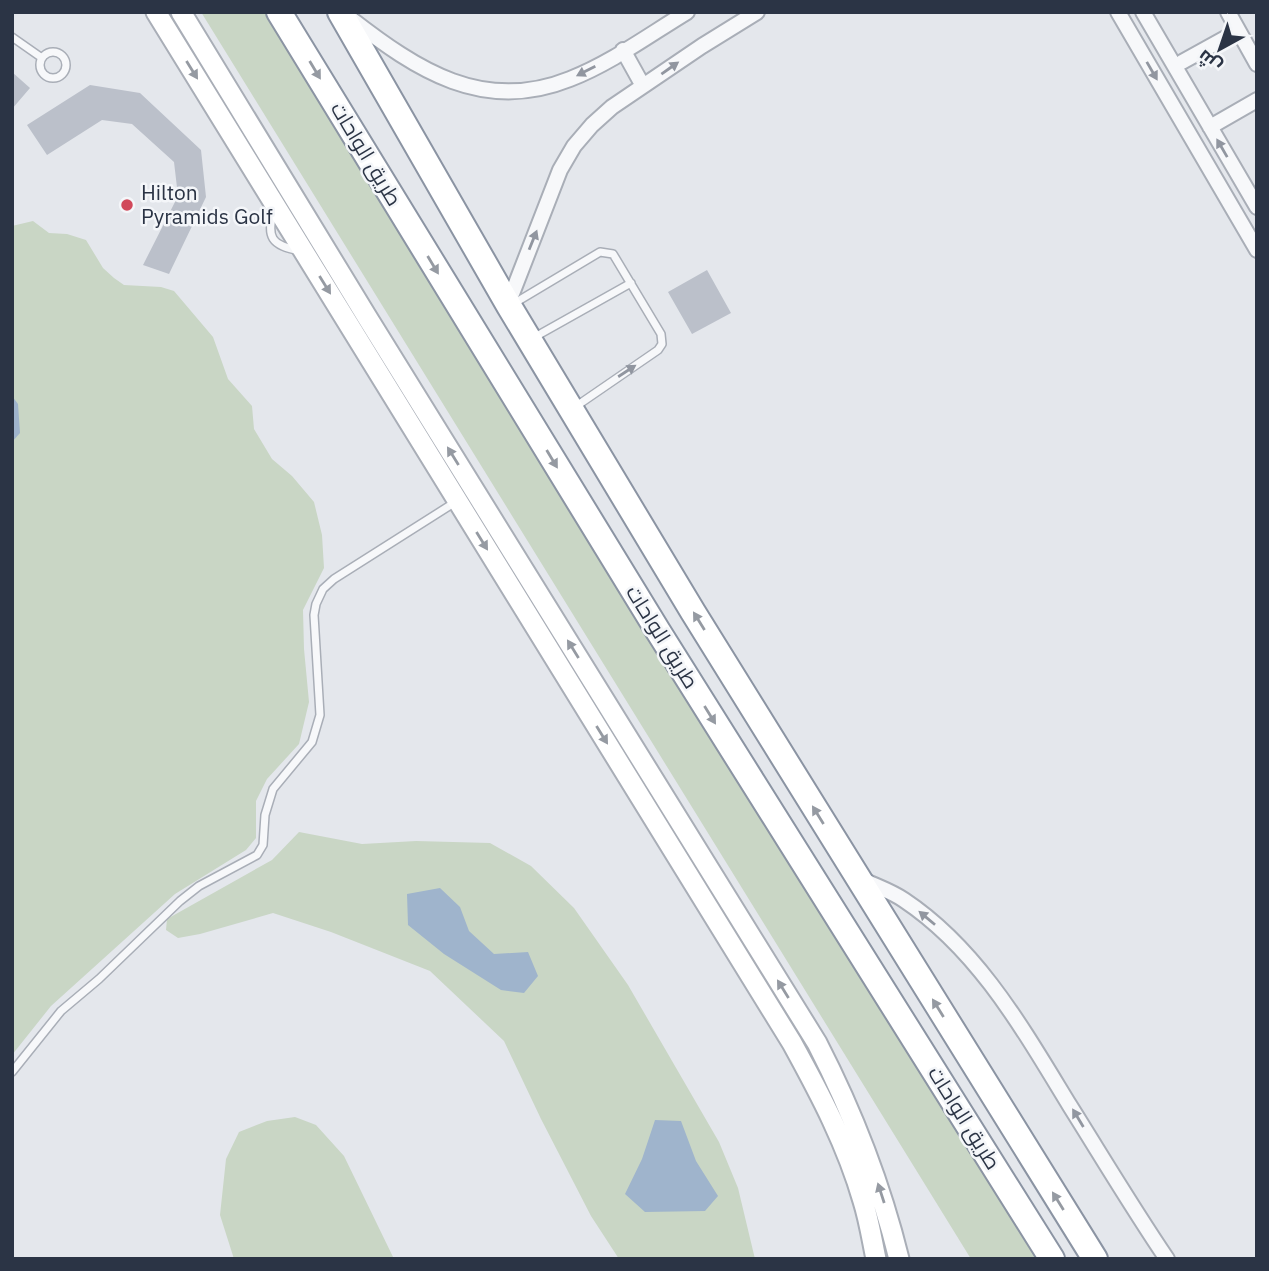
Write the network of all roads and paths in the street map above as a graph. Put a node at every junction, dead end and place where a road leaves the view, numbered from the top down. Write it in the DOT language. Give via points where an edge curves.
graph roads {
  1 [pos="156,12"];
  2 [pos="181,12"];
  3 [pos="279,12"];
  4 [pos="341,12"];
  5 [pos="687,12"];
  6 [pos="757,12"];
  7 [pos="1118,12"];
  8 [pos="1143,12"];
  9 [pos="1228,12"];
  10 [pos="1152,28"];
  11 [pos="1238,31"];
  12 [pos="12,37"];
  13 [pos="1133,39"];
  14 [pos="623,50"];
  15 [pos="42,58"];
  16 [pos="1182,62"];
  17 [pos="1257,64"];
  18 [pos="643,86"];
  19 [pos="1257,100"];
  20 [pos="1210,127"];
  21 [pos="1257,207"];
  22 [pos="1257,250"];
  23 [pos="631,283"];
  24 [pos="508,305"];
  25 [pos="359,322"];
  26 [pos="529,340"];
  27 [pos="572,410"];
  28 [pos="458,501"];
  29 [pos="655,782"];
  30 [pos="638,794"];
  31 [pos="856,877"];
  32 [pos="12,1072"];
  33 [pos="876,1259"];
  34 [pos="899,1259"];
  35 [pos="1052,1259"];
  36 [pos="1095,1259"];
  37 [pos="1167,1259"];
  1 -- 25 [label="street, one-way" via="305,253"];
  2 -- 25 [label="street"];
  3 -- 35 [label="highway, طريق الواحات, one-way" via="650,619"];
  14 -- 4 [label="street, one-way" via="555,84 515,91 475,89 417,64"];
  4 -- 24 [label="highway, طريق الواحات"];
  5 -- 14 [label="street"];
  18 -- 6 [label="street, one-way"];
  7 -- 13 [label="street"];
  8 -- 10 [label="street"];
  9 -- 11 [label="street"];
  10 -- 13 [label="street"];
  10 -- 20 [label="street"];
  11 -- 16 [label="street"];
  11 -- 17 [label="street"];
  12 -- 15 [label="lane"];
  13 -- 22 [label="street, one-way"];
  14 -- 18 [label="street"];
  24 -- 18 [label="street, one-way" via="560,170 574,146 602,116"];
  19 -- 20 [label="street"];
  21 -- 20 [label="street, one-way"];
  23 -- 24 [label="lane" via="613,254 604,251"];
  23 -- 26 [label="lane"];
  27 -- 23 [label="lane, one-way" via="661,347 662,337"];
  24 -- 26 [label="highway, طريق الواحات"];
  25 -- 28 [label="street"];
  29 -- 25 [label="street, one-way"];
  26 -- 27 [label="highway, طريق الواحات"];
  31 -- 27 [label="highway, طريق الواحات, one-way"];
  28 -- 30 [label="street, one-way"];
  28 -- 32 [label="lane" via="348,568 323,589 314,615 320,715 312,742 273,789 257,855 180,901 61,1011"];
  29 -- 30 [label="street"];
  34 -- 29 [label="street, one-way" via="887,1211 845,1097 817,1043"];
  30 -- 33 [label="street" via="826,1104 863,1201"];
  36 -- 31 [label="highway, طريق الواحات, one-way"];
  37 -- 31 [label="street, one-way" via="988,979 926,916"];
}
